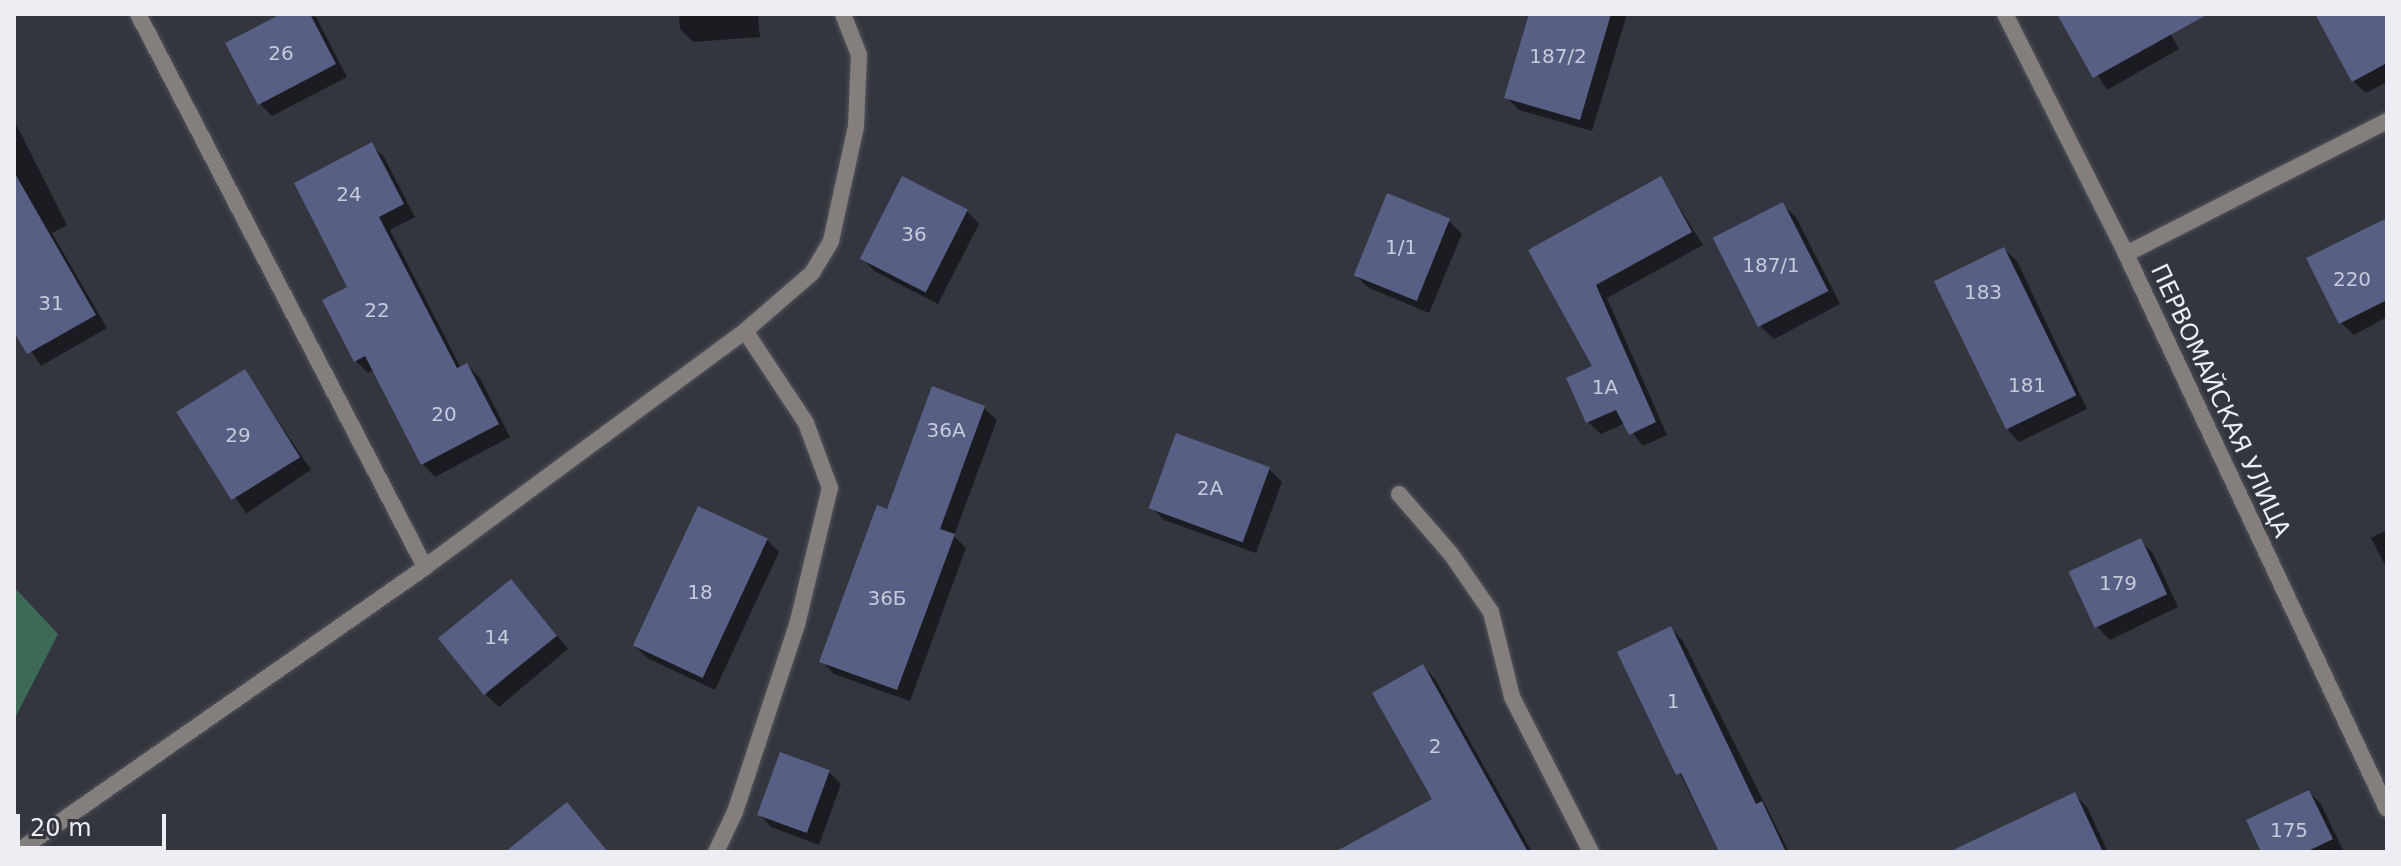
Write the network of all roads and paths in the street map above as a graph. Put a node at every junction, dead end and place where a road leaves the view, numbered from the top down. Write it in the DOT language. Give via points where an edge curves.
graph roads {
  1 [pos="138,14"];
  2 [pos="843,14"];
  3 [pos="2005,14"];
  4 [pos="2387,121"];
  5 [pos="2126,254"];
  6 [pos="745,331"];
  7 [pos="1399,494"];
  8 [pos="425,567"];
  9 [pos="2387,809"];
  10 [pos="17,852"];
  11 [pos="716,852"];
  12 [pos="1591,852"];
  1 -- 8 [label="street"];
  2 -- 6 [label="street" via="859,55 856,126 831,241 812,273"];
  3 -- 5 [label="street, ПЕРВОМАЙСКАЯ УЛИЦА"];
  4 -- 5 [label="street"];
  5 -- 9 [label="street, ПЕРВОМАЙСКАЯ УЛИЦА"];
  6 -- 8 [label="street"];
  6 -- 11 [label="street" via="806,423 830,488 797,625 735,812"];
  7 -- 12 [label="street" via="1451,554 1491,612 1512,697"];
  8 -- 10 [label="street"];
}
